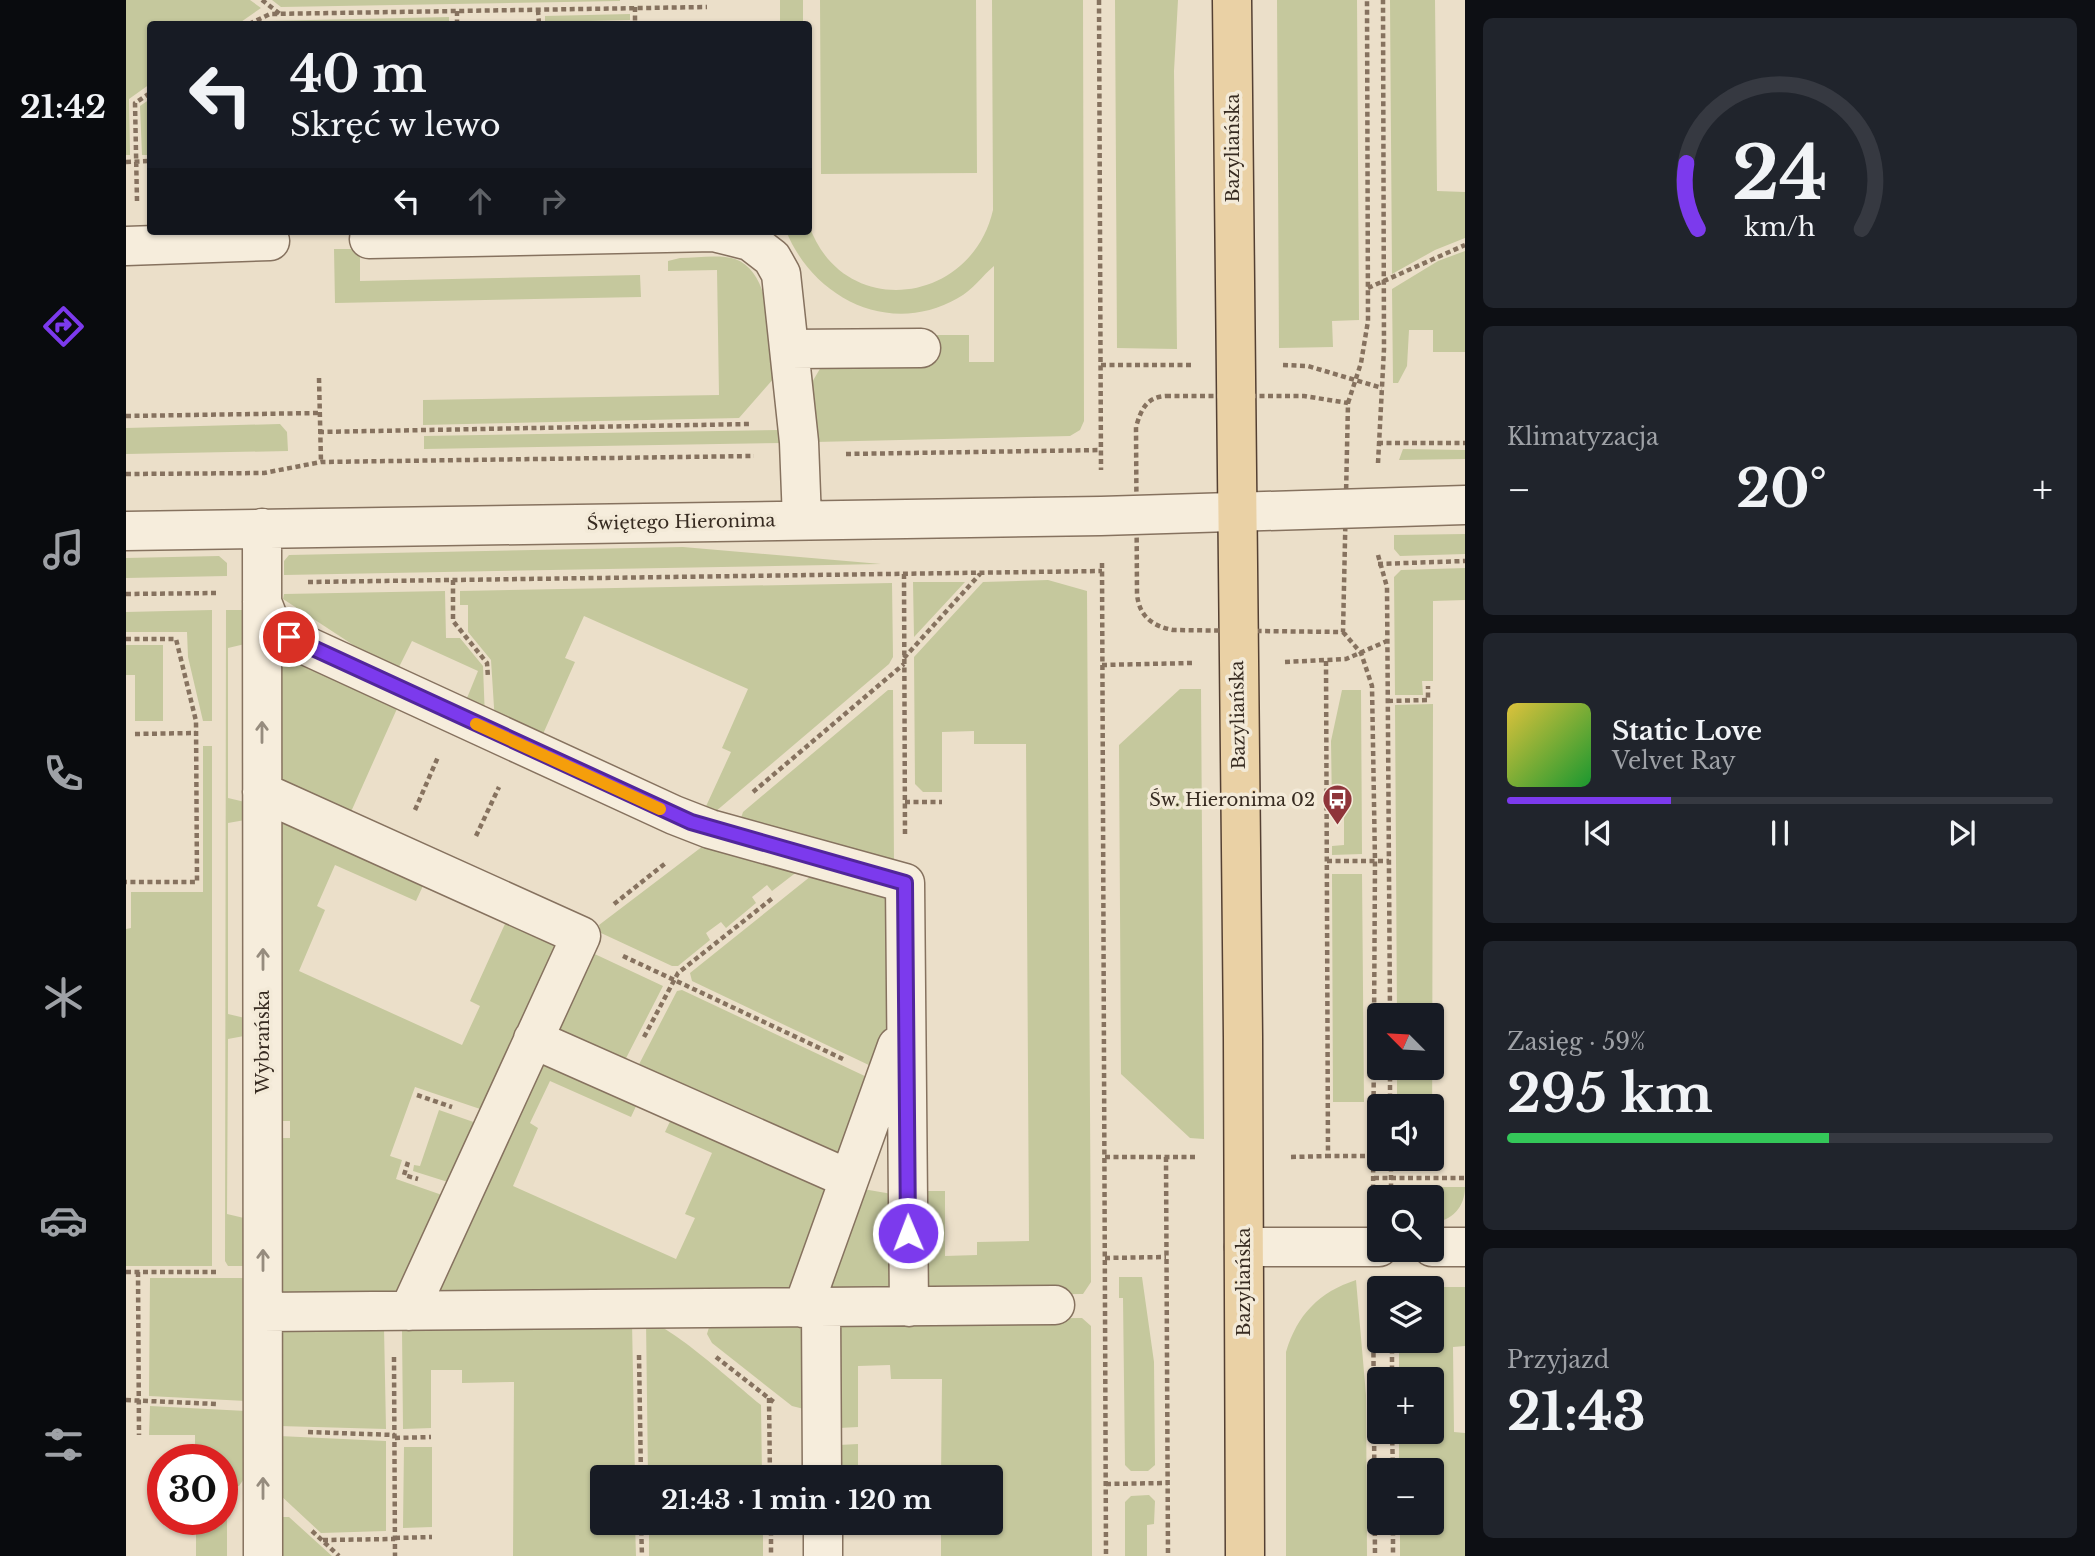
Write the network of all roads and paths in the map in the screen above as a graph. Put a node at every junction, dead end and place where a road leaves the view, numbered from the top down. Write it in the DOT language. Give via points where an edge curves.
graph roads {
  1 [pos="262,0"];
  2 [pos="1099,0"];
  3 [pos="1232,0"];
  4 [pos="1367,0"];
  5 [pos="1383,0"];
  6 [pos="635,7"];
  7 [pos="708,7"];
  8 [pos="538,9"];
  9 [pos="457,11"];
  10 [pos="280,14"];
  11 [pos="254,21"];
  12 [pos="457,21"];
  13 [pos="539,21"];
  14 [pos="635,21"];
  15 [pos="147,95"];
  16 [pos="147,161"];
  17 [pos="126,162"];
  18 [pos="136,162"];
  19 [pos="136,189"];
  20 [pos="566,235"];
  21 [pos="733,235"];
  22 [pos="369,239"];
  23 [pos="270,241"];
  24 [pos="1465,245"];
  25 [pos="126,246"];
  26 [pos="1383,283"];
  27 [pos="1368,288"];
  28 [pos="921,348"];
  29 [pos="790,349"];
  30 [pos="318,378"];
  31 [pos="1348,402"];
  32 [pos="320,413"];
  33 [pos="126,416"];
  34 [pos="320,432"];
  35 [pos="799,439"];
  36 [pos="1378,443"];
  37 [pos="1465,443"];
  38 [pos="1101,450"];
  39 [pos="321,462"];
  40 [pos="126,474"];
  41 [pos="1465,505"];
  42 [pos="1378,507"];
  43 [pos="1236,510"];
  44 [pos="1101,516"];
  45 [pos="802,520"];
  46 [pos="262,528"];
  47 [pos="126,531"];
  48 [pos="1465,561"];
  49 [pos="1378,564"];
  50 [pos="1102,571"];
  51 [pos="981,573"];
  52 [pos="904,574"];
  53 [pos="453,580"];
  54 [pos="262,592"];
  55 [pos="126,594"];
  56 [pos="1343,632"];
  57 [pos="126,639"];
  58 [pos="904,658"];
  59 [pos="1326,662"];
  60 [pos="1428,686"];
  61 [pos="1388,701"];
  62 [pos="457,715"];
  63 [pos="196,733"];
  64 [pos="135,734"];
  65 [pos="505,737"];
  66 [pos="262,792"];
  67 [pos="905,802"];
  68 [pos="942,802"];
  69 [pos="397,852"];
  70 [pos="821,859"];
  71 [pos="1327,860"];
  72 [pos="1375,861"];
  73 [pos="1389,861"];
  74 [pos="457,879"];
  75 [pos="126,882"];
  76 [pos="905,883"];
  77 [pos="580,936"];
  78 [pos="674,980"];
  79 [pos="1390,1003"];
  80 [pos="907,1019"];
  81 [pos="533,1039"];
  82 [pos="622,1079"];
  83 [pos="885,1079"];
  84 [pos="1377,1094"];
  85 [pos="1367,1156"];
  86 [pos="1166,1157"];
  87 [pos="1375,1171"];
  88 [pos="1391,1171"];
  89 [pos="849,1178"];
  90 [pos="1374,1178"];
  91 [pos="1391,1178"];
  92 [pos="1465,1178"];
  93 [pos="1374,1185"];
  94 [pos="1391,1185"];
  95 [pos="1244,1247"];
  96 [pos="1367,1247"];
  97 [pos="1444,1247"];
  98 [pos="1465,1247"];
  99 [pos="1166,1257"];
  100 [pos="1105,1258"];
  101 [pos="126,1272"];
  102 [pos="138,1272"];
  103 [pos="263,1272"];
  104 [pos="1055,1305"];
  105 [pos="812,1307"];
  106 [pos="909,1307"];
  107 [pos="647,1309"];
  108 [pos="401,1311"];
  109 [pos="263,1312"];
  110 [pos="1376,1353"];
  111 [pos="769,1398"];
  112 [pos="126,1399"];
  113 [pos="139,1400"];
  114 [pos="263,1419"];
  115 [pos="139,1435"];
  116 [pos="395,1436"];
  117 [pos="431,1437"];
  118 [pos="822,1459"];
  119 [pos="641,1465"];
  120 [pos="770,1465"];
  121 [pos="1168,1483"];
  122 [pos="1106,1484"];
  123 [pos="641,1535"];
  124 [pos="771,1535"];
  125 [pos="823,1535"];
  126 [pos="1393,1535"];
  127 [pos="432,1537"];
  128 [pos="395,1538"];
  129 [pos="322,1540"];
  130 [pos="264,1556"];
  131 [pos="395,1556"];
  132 [pos="642,1556"];
  133 [pos="771,1556"];
  134 [pos="823,1556"];
  135 [pos="1106,1556"];
  136 [pos="1168,1556"];
  137 [pos="1245,1556"];
  138 [pos="1375,1556"];
  139 [pos="1393,1556"];
  1 -- 10 [label="path"];
  2 -- 38 [label="path"];
  3 -- 43 [label="main road, Bazyliańska"];
  4 -- 27 [label="path"];
  5 -- 26 [label="path"];
  6 -- 7 [label="path"];
  6 -- 8 [label="path"];
  6 -- 14 [label="path"];
  8 -- 9 [label="path"];
  8 -- 13 [label="path"];
  9 -- 10 [label="path"];
  9 -- 12 [label="path"];
  10 -- 11 [label="path"];
  15 -- 18 [label="path" via="135,103"];
  16 -- 18 [label="path"];
  17 -- 18 [label="path"];
  18 -- 19 [label="path"];
  20 -- 22 [label="street"];
  21 -- 29 [label="street" via="764,251 781,274"];
  23 -- 25 [label="street"];
  24 -- 26 [label="path"];
  26 -- 27 [label="path"];
  26 -- 36 [label="path"];
  27 -- 31 [label="path" via="1364,351"];
  28 -- 29 [label="street"];
  29 -- 35 [label="street"];
  30 -- 32 [label="path"];
  32 -- 33 [label="path"];
  32 -- 34 [label="path"];
  34 -- 35 [label="path"];
  34 -- 39 [label="path"];
  35 -- 38 [label="path"];
  35 -- 39 [label="path"];
  35 -- 45 [label="street"];
  36 -- 37 [label="path"];
  36 -- 42 [label="path"];
  38 -- 44 [label="path"];
  39 -- 40 [label="path" via="264,473"];
  41 -- 42 [label="street, Świętego Hieronima"];
  42 -- 43 [label="street, Świętego Hieronima"];
  42 -- 49 [label="path"];
  43 -- 44 [label="street, Świętego Hieronima"];
  43 -- 95 [label="main road, Bazyliańska"];
  44 -- 45 [label="street, Świętego Hieronima"];
  44 -- 50 [label="path"];
  45 -- 46 [label="street, Świętego Hieronima"];
  46 -- 47 [label="street, Świętego Hieronima"];
  46 -- 54 [label="street, Wybrańska"];
  48 -- 49 [label="path"];
  49 -- 61 [label="path" via="1387,587"];
  50 -- 51 [label="path"];
  50 -- 100 [label="path"];
  51 -- 52 [label="path"];
  51 -- 58 [label="path"];
  52 -- 53 [label="path"];
  52 -- 58 [label="path"];
  53 -- 54 [label="path"];
  53 -- 65 [label="path" via="453,621 487,663"];
  54 -- 55 [label="path"];
  54 -- 62 [label="street" via="270,620 296,641"];
  66 -- 54 [label="street, Wybrańska, one-way"];
  56 -- 72 [label="path" via="1361,653 1372,686"];
  57 -- 63 [label="path" via="176,639"];
  58 -- 67 [label="path"];
  59 -- 71 [label="path"];
  60 -- 61 [label="path" via="1428,700"];
  61 -- 73 [label="path"];
  62 -- 65 [label="street"];
  62 -- 69 [label="path"];
  63 -- 64 [label="path"];
  63 -- 75 [label="path" via="197,882"];
  65 -- 70 [label="street" via="691,822"];
  65 -- 74 [label="path"];
  66 -- 69 [label="street"];
  103 -- 66 [label="street, Wybrańska, one-way"];
  67 -- 68 [label="path"];
  67 -- 76 [label="path"];
  69 -- 74 [label="street"];
  70 -- 76 [label="street"];
  70 -- 78 [label="path"];
  71 -- 72 [label="path"];
  71 -- 85 [label="path" via="1328,1156"];
  72 -- 73 [label="path"];
  72 -- 84 [label="path"];
  73 -- 79 [label="path"];
  74 -- 77 [label="street"];
  76 -- 80 [label="street"];
  77 -- 78 [label="path"];
  77 -- 81 [label="street"];
  78 -- 82 [label="path"];
  78 -- 83 [label="path"];
  80 -- 83 [label="street"];
  80 -- 106 [label="street"];
  81 -- 82 [label="street"];
  81 -- 108 [label="street"];
  82 -- 89 [label="street"];
  83 -- 89 [label="street"];
  86 -- 99 [label="path"];
  87 -- 90 [label="path"];
  88 -- 91 [label="path"];
  89 -- 105 [label="street"];
  90 -- 91 [label="path"];
  90 -- 93 [label="path"];
  91 -- 92 [label="path"];
  91 -- 94 [label="path"];
  95 -- 96 [label="street"];
  95 -- 137 [label="main road, Bazyliańska"];
  97 -- 98 [label="street"];
  99 -- 100 [label="path"];
  99 -- 121 [label="path"];
  100 -- 122 [label="path"];
  101 -- 102 [label="path"];
  102 -- 103 [label="path"];
  102 -- 113 [label="path"];
  103 -- 109 [label="street, Wybrańska"];
  104 -- 106 [label="street"];
  105 -- 106 [label="street"];
  105 -- 107 [label="street"];
  105 -- 118 [label="street"];
  107 -- 108 [label="street"];
  107 -- 111 [label="path"];
  107 -- 119 [label="path"];
  108 -- 109 [label="street"];
  108 -- 116 [label="path"];
  109 -- 114 [label="street, Wybrańska"];
  110 -- 138 [label="path"];
  111 -- 118 [label="path"];
  111 -- 120 [label="path"];
  112 -- 113 [label="path"];
  113 -- 114 [label="path"];
  113 -- 115 [label="path"];
  114 -- 116 [label="path"];
  130 -- 114 [label="street, Wybrańska, one-way"];
  116 -- 117 [label="path"];
  116 -- 128 [label="path"];
  121 -- 122 [label="path"];
  121 -- 136 [label="path"];
  122 -- 135 [label="path"];
  123 -- 132 [label="path"];
  124 -- 133 [label="path"];
  125 -- 134 [label="street"];
  126 -- 139 [label="path"];
  127 -- 128 [label="path"];
  128 -- 129 [label="path"];
  128 -- 131 [label="path"];
}
